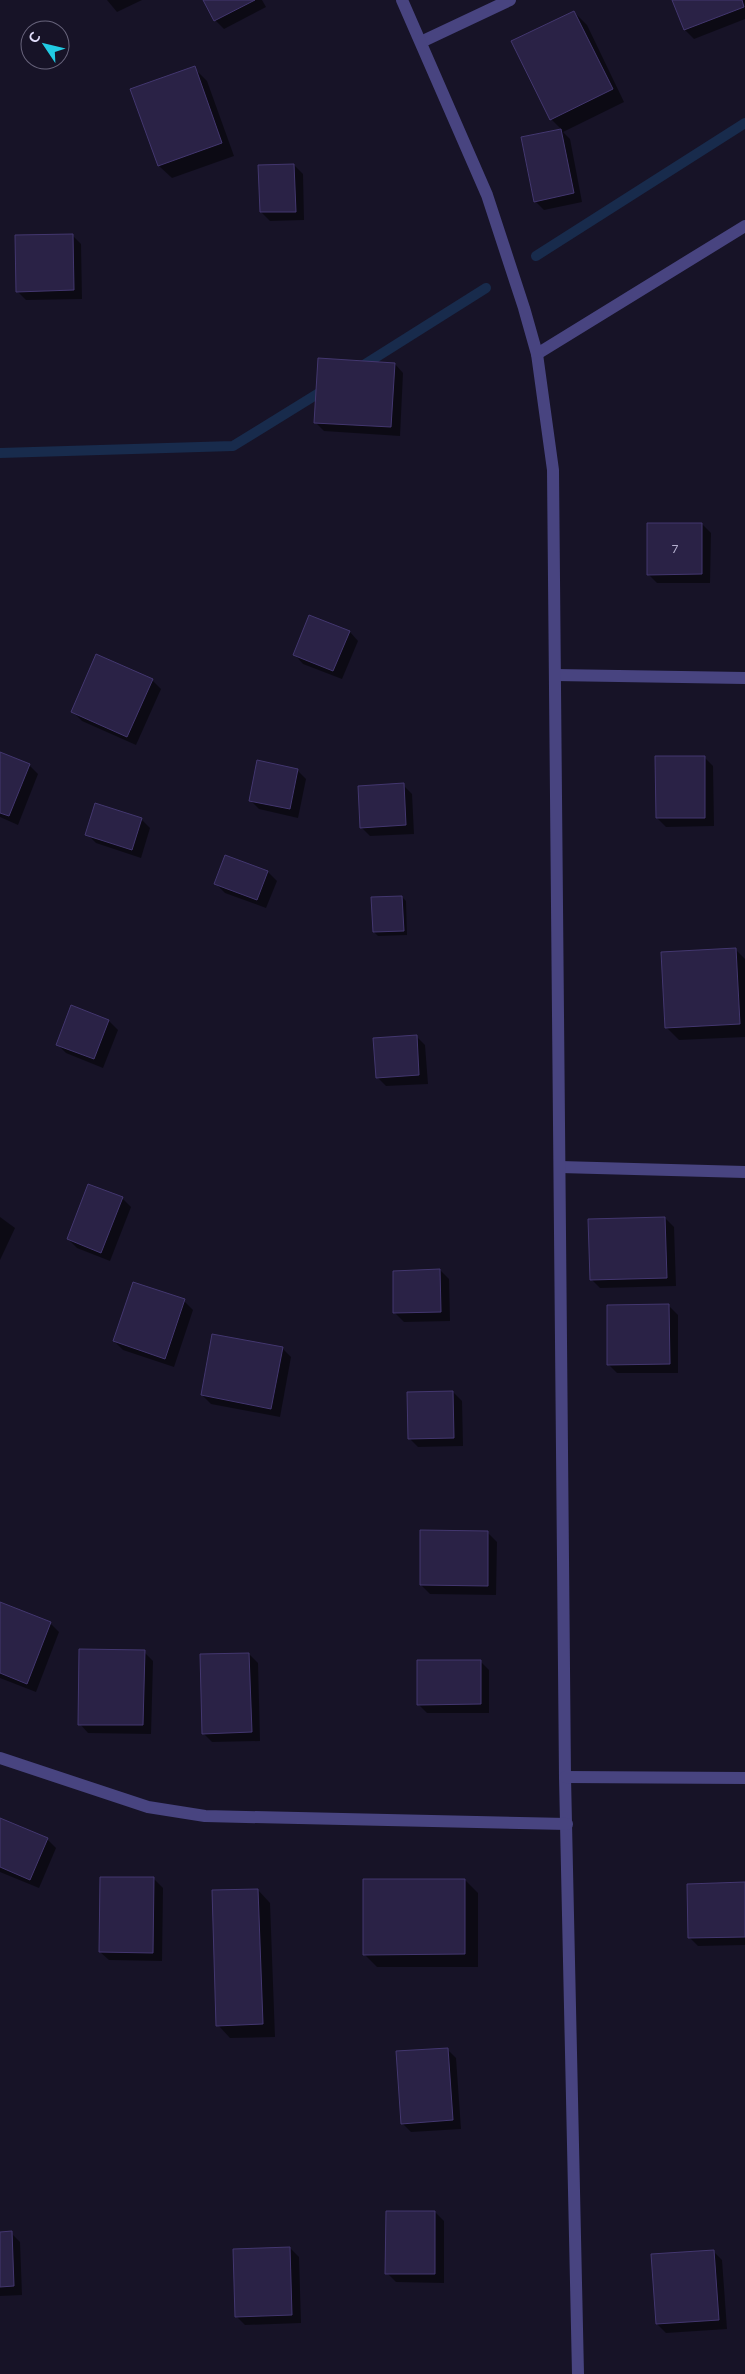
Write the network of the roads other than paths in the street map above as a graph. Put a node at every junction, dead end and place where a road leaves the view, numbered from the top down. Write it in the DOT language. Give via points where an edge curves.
graph roads {
  1 [pos="402,0"];
  2 [pos="510,0"];
  3 [pos="422,42"];
  4 [pos="745,226"];
  5 [pos="537,354"];
  6 [pos="555,675"];
  7 [pos="745,678"];
  8 [pos="560,1168"];
  9 [pos="745,1172"];
  10 [pos="0,1758"];
  11 [pos="565,1777"];
  12 [pos="745,1778"];
  13 [pos="567,1824"];
  14 [pos="578,2374"];
  1 -- 3 [label="street"];
  2 -- 3 [label="street"];
  3 -- 5 [label="street" via="487,195"];
  4 -- 5 [label="street"];
  5 -- 6 [label="street" via="553,470"];
  6 -- 7 [label="street"];
  6 -- 8 [label="street"];
  8 -- 9 [label="street"];
  8 -- 11 [label="street"];
  10 -- 13 [label="street" via="148,1807 205,1816"];
  11 -- 12 [label="street"];
  11 -- 13 [label="street"];
  13 -- 14 [label="street"];
}
